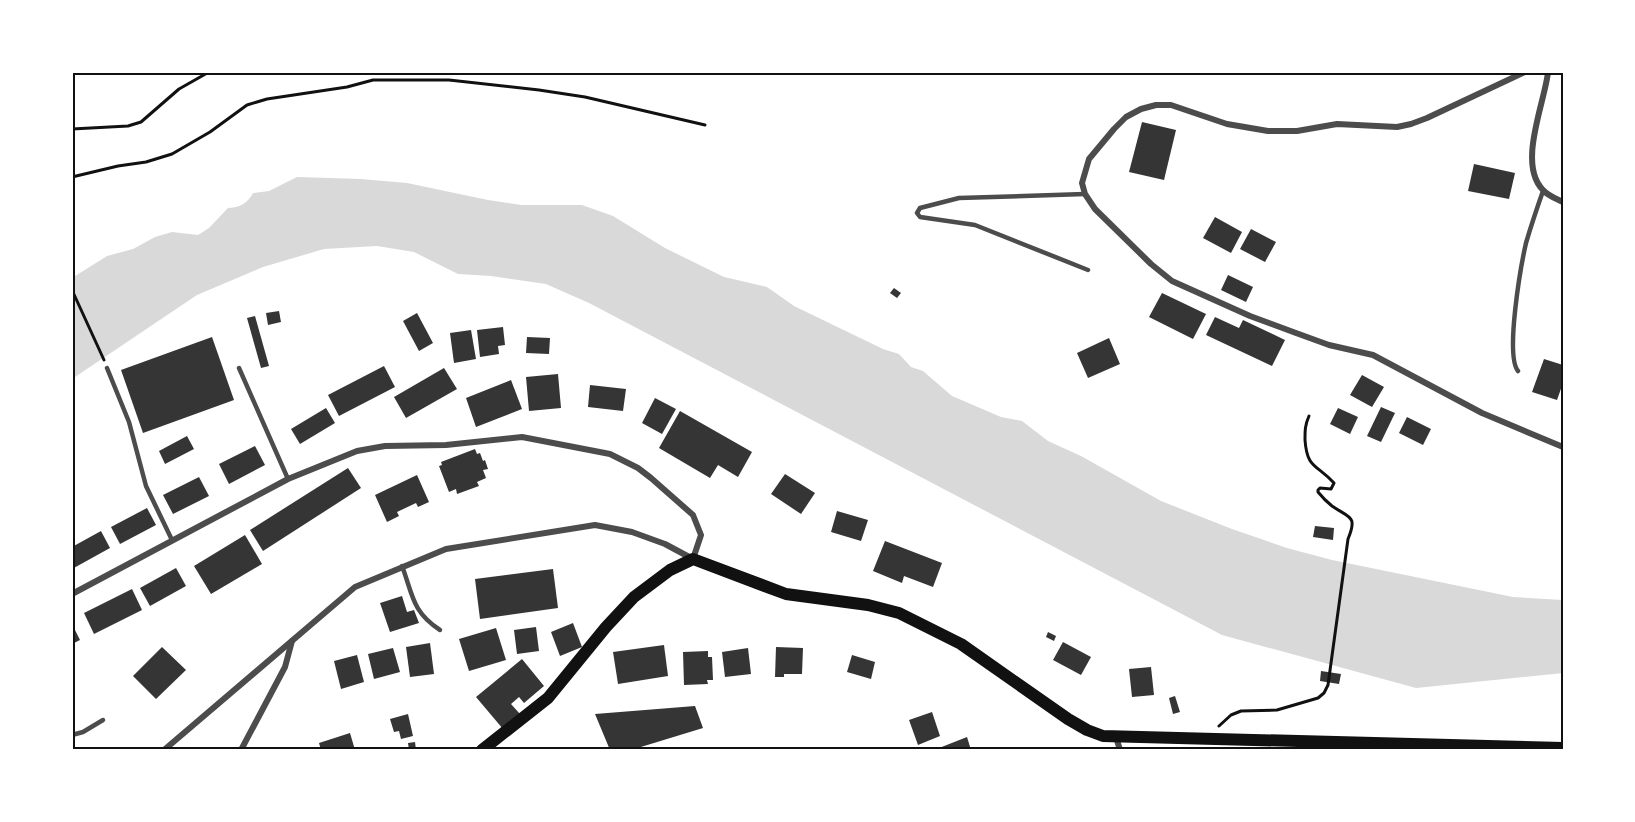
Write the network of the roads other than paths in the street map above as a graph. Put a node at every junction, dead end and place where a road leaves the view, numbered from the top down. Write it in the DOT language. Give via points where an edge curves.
graph roads {
  1 [pos="1525,72"];
  2 [pos="1548,72"];
  3 [pos="1543,191"];
  4 [pos="1085,194"];
  5 [pos="1563,202"];
  6 [pos="1088,270"];
  7 [pos="107,368"];
  8 [pos="239,368"];
  9 [pos="1518,370"];
  10 [pos="1563,447"];
  11 [pos="288,479"];
  12 [pos="172,540"];
  13 [pos="693,559"];
  14 [pos="402,566"];
  15 [pos="72,594"];
  16 [pos="440,630"];
  17 [pos="292,640"];
  18 [pos="103,720"];
  19 [pos="72,735"];
  20 [pos="1116,737"];
  21 [pos="1563,748"];
  22 [pos="164,750"];
  23 [pos="241,750"];
  24 [pos="482,750"];
  25 [pos="1120,750"];
  1 -- 4 [label="street" via="1427,118 1397,127 1337,124 1268,131 1171,105 1141,109 1126,117 1089,159 1082,183"];
  2 -- 3 [label="street" via="1533,152 1537,180"];
  3 -- 5 [label="street"];
  3 -- 9 [label="lane" via="1526,244 1516,306 1513,357"];
  4 -- 6 [label="lane" via="959,198 920,208 917,213 920,217 975,225"];
  4 -- 10 [label="street" via="1095,209 1172,281 1296,333 1373,355 1482,413"];
  7 -- 12 [label="lane" via="129,422 146,486"];
  8 -- 11 [label="lane"];
  11 -- 12 [label="street"];
  11 -- 13 [label="street" via="346,455 385,446 446,445 522,437 610,454 638,468 693,515 701,535"];
  12 -- 15 [label="street"];
  13 -- 14 [label="street" via="632,532 595,525 446,549"];
  13 -- 20 [label="main road" via="786,594 899,613 961,644 1086,730"];
  13 -- 24 [label="main road" via="670,570 634,597 548,698"];
  14 -- 16 [label="lane" via="418,610"];
  14 -- 17 [label="street" via="355,587"];
  17 -- 22 [label="street"];
  17 -- 23 [label="street" via="285,667"];
  18 -- 19 [label="lane"];
  20 -- 21 [label="main road"];
  20 -- 25 [label="street"];
}
